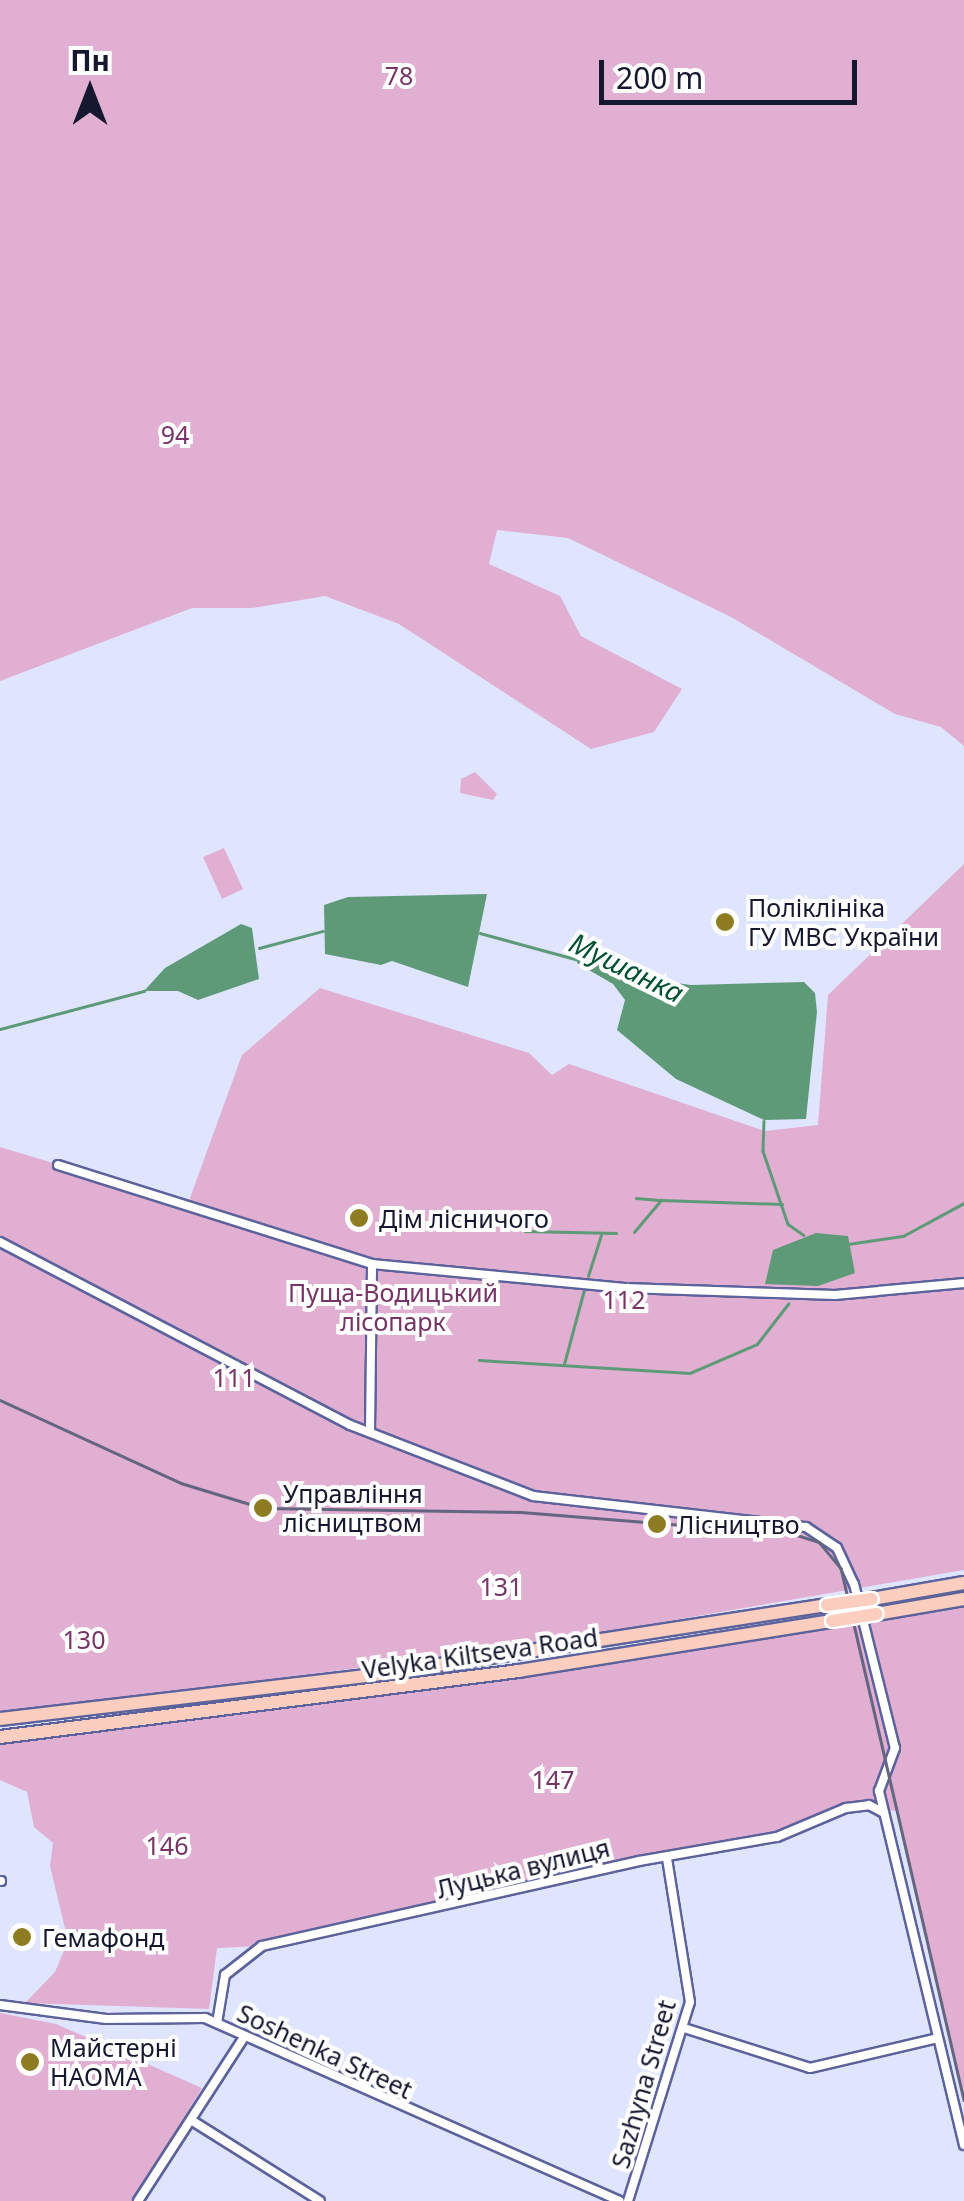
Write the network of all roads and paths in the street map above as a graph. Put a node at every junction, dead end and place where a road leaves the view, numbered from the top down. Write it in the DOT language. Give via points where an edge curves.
graph roads {
  1 [pos="58,1165"];
  2 [pos="0,1242"];
  3 [pos="372,1264"];
  4 [pos="964,1283"];
  5 [pos="370,1432"];
  6 [pos="964,1583"];
  7 [pos="964,1599"];
  8 [pos="0,1719"];
  9 [pos="0,1736"];
  10 [pos="884,1813"];
  11 [pos="667,1859"];
  12 [pos="0,2005"];
  13 [pos="217,2023"];
  14 [pos="684,2028"];
  15 [pos="243,2038"];
  16 [pos="938,2038"];
  17 [pos="191,2120"];
  18 [pos="964,2146"];
  19 [pos="138,2201"];
  20 [pos="320,2201"];
  21 [pos="619,2201"];
  22 [pos="628,2201"];
  1 -- 3 [label="street"];
  2 -- 5 [label="street"];
  3 -- 4 [label="street" via="625,1288 817,1295"];
  3 -- 5 [label="street"];
  5 -- 10 [label="street" via="548,1500 806,1527 828,1539 848,1564 895,1748 880,1790"];
  6 -- 8 [label="main road, Velyka Kiltseva Road, bridge" via="368,1676"];
  7 -- 9 [label="main road, Velyka Kiltseva Road, bridge" via="519,1672"];
  10 -- 11 [label="street, Луцька вулиця" via="859,1806 777,1837"];
  10 -- 16 [label="street"];
  11 -- 13 [label="street, Луцька вулиця" via="262,1946 224,1975"];
  11 -- 14 [label="street, Sazhyna Street" via="690,1976"];
  12 -- 13 [label="street, Soshenka Street" via="77,2017 187,2016"];
  13 -- 15 [label="street, Soshenka Street"];
  14 -- 16 [label="street" via="810,2068"];
  14 -- 22 [label="street, Sazhyna Street"];
  15 -- 17 [label="street"];
  15 -- 21 [label="street, Soshenka Street"];
  16 -- 18 [label="street"];
  17 -- 19 [label="street"];
  17 -- 20 [label="street"];
}
